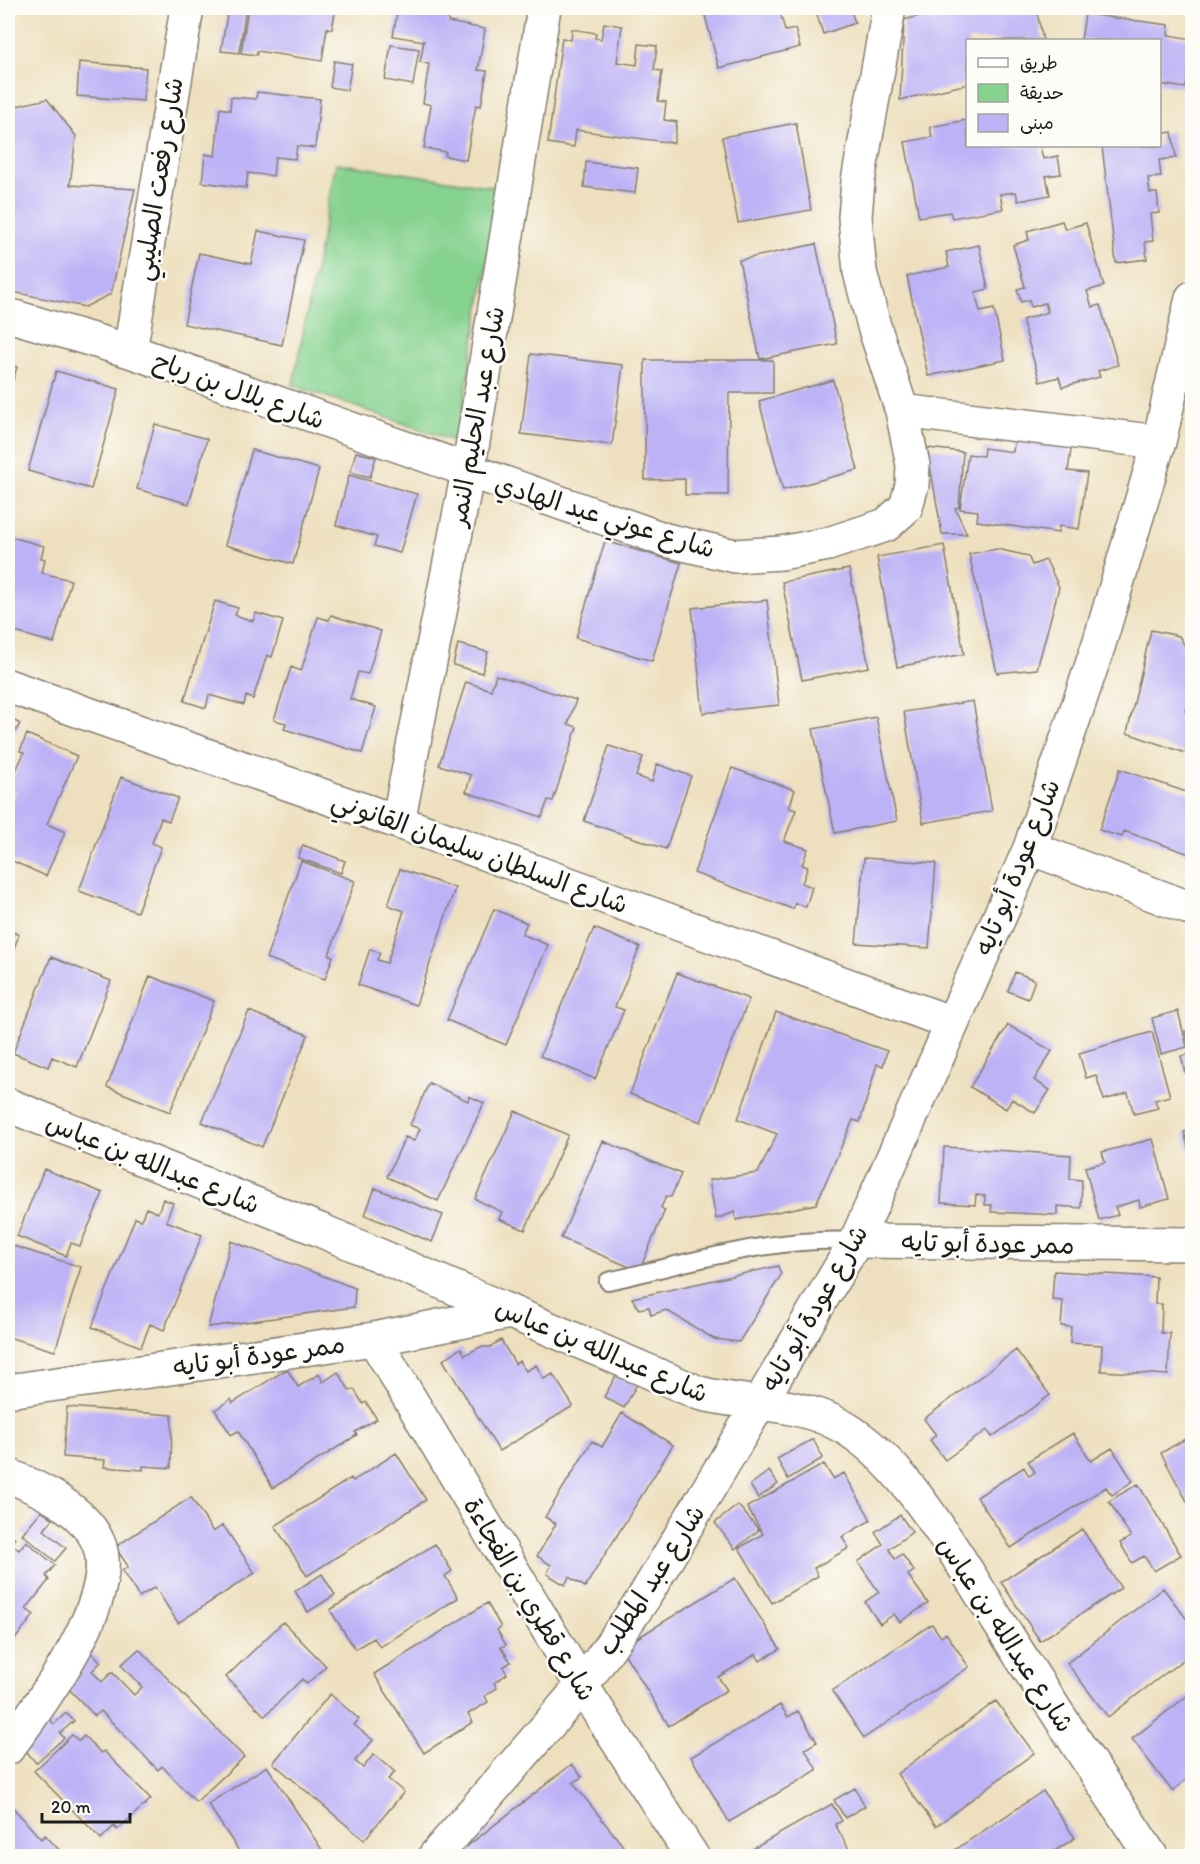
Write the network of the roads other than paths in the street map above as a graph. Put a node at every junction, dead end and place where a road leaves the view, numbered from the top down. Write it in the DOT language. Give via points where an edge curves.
graph roads {
  1 [pos="187,8"];
  2 [pos="544,8"];
  3 [pos="889,8"];
  4 [pos="1192,298"];
  5 [pos="8,315"];
  6 [pos="130,351"];
  7 [pos="902,411"];
  8 [pos="1159,442"];
  9 [pos="468,472"];
  10 [pos="8,686"];
  11 [pos="398,822"];
  12 [pos="1030,848"];
  13 [pos="1192,909"];
  14 [pos="952,1023"];
  15 [pos="8,1105"];
  16 [pos="856,1241"];
  17 [pos="1192,1244"];
  18 [pos="608,1281"];
  19 [pos="510,1312"];
  20 [pos="374,1339"];
  21 [pos="8,1391"];
  22 [pos="759,1403"];
  23 [pos="8,1475"];
  24 [pos="582,1686"];
  25 [pos="8,1748"];
  26 [pos="435,1857"];
  27 [pos="692,1857"];
  28 [pos="1150,1857"];
  1 -- 6 [label="street, شارع رفعت الصليبي"];
  2 -- 9 [label="street, شارع عبد الحليم النمر"];
  3 -- 7 [label="street, شارع عوني عبد الهادي" via="855,217 860,272"];
  4 -- 8 [label="street, شارع عودة أبو تايه"];
  5 -- 6 [label="street, شارع بلال بن رباح"];
  6 -- 9 [label="street, شارع بلال بن رباح"];
  7 -- 8 [label="street"];
  7 -- 9 [label="street, شارع عوني عبد الهادي" via="913,465 906,507 886,525 828,544 781,553 735,556 666,540"];
  8 -- 12 [label="street, شارع عودة أبو تايه" via="1099,644"];
  9 -- 11 [label="street, شارع عبد الحليم النمر"];
  10 -- 11 [label="street, شارع السلطان سليمان القانوني"];
  11 -- 14 [label="street, شارع السلطان سليمان القانوني"];
  12 -- 13 [label="street"];
  12 -- 14 [label="street, شارع عودة أبو تايه"];
  14 -- 16 [label="street, شارع عودة أبو تايه"];
  15 -- 19 [label="street, شارع عبدالله بن عباس" via="320,1230"];
  16 -- 17 [label="street, ممر عودة أبو تايه"];
  16 -- 18 [label="lane, ممر عودة أبو تايه" via="827,1239 769,1245"];
  16 -- 22 [label="street, شارع عودة أبو تايه"];
  19 -- 20 [label="street, ممر عودة أبو تايه"];
  19 -- 22 [label="street, شارع عبدالله بن عباس" via="699,1393"];
  20 -- 21 [label="street, ممر عودة أبو تايه"];
  20 -- 24 [label="street, شارع قطري بن الفجاءة"];
  22 -- 24 [label="street, شارع عبد المطلب" via="643,1599"];
  22 -- 28 [label="street, شارع عبدالله بن عباس" via="794,1407 836,1423 870,1443 896,1473 931,1519"];
  23 -- 25 [label="street" via="61,1504 84,1522 98,1541 104,1563 88,1621 38,1707"];
  24 -- 26 [label="street, شارع عبد المطلب"];
  24 -- 27 [label="street, شارع قطري بن الفجاءة"];
}
